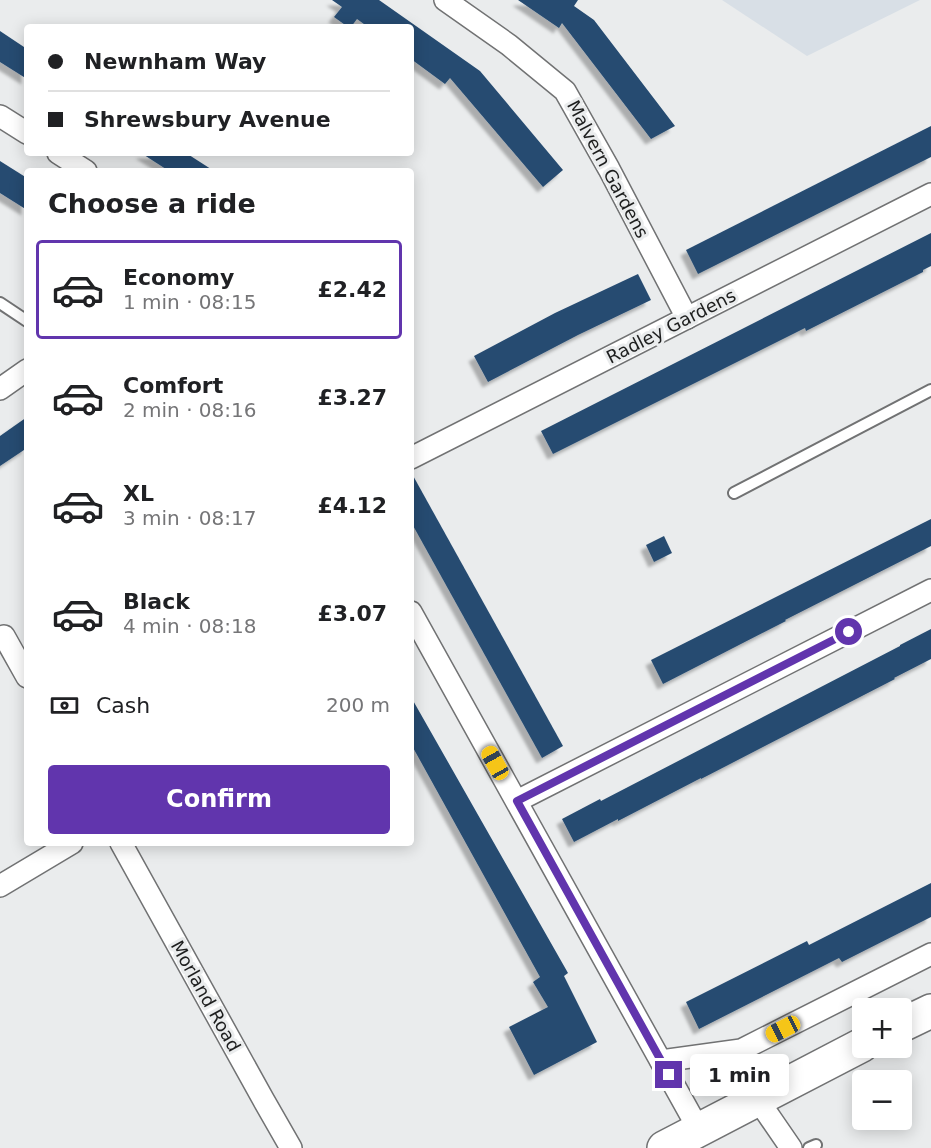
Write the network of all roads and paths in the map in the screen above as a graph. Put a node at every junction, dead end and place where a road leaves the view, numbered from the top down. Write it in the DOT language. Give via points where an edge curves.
graph roads {
  1 [pos="445,0"];
  2 [pos="0,116"];
  3 [pos="24,131"];
  4 [pos="63,156"];
  5 [pos="81,168"];
  6 [pos="931,194"];
  7 [pos="0,303"];
  8 [pos="687,318"];
  9 [pos="24,319"];
  10 [pos="24,372"];
  11 [pos="0,389"];
  12 [pos="931,390"];
  13 [pos="414,456"];
  14 [pos="734,493"];
  15 [pos="931,590"];
  16 [pos="414,617"];
  17 [pos="4,636"];
  18 [pos="24,672"];
  19 [pos="517,801"];
  20 [pos="67,846"];
  21 [pos="123,846"];
  22 [pos="0,886"];
  23 [pos="931,954"];
  24 [pos="931,1011"];
  25 [pos="912,1020"];
  26 [pos="852,1050"];
  27 [pos="661,1061"];
  28 [pos="758,1100"];
  29 [pos="699,1130"];
  30 [pos="291,1148"];
  31 [pos="664,1148"];
  32 [pos="791,1148"];
  1 -- 8 [label="street, Malvern Gardens" via="565,91"];
  2 -- 3 [label="street"];
  4 -- 5 [label="street"];
  6 -- 8 [label="street, Radley Gardens"];
  7 -- 9 [label="lane"];
  8 -- 13 [label="street, Radley Gardens"];
  10 -- 11 [label="street"];
  12 -- 14 [label="lane"];
  15 -- 19 [label="street"];
  16 -- 19 [label="street"];
  17 -- 18 [label="street"];
  19 -- 27 [label="street"];
  20 -- 22 [label="street"];
  21 -- 30 [label="street, Morland Road"];
  23 -- 27 [label="street" via="741,1050"];
  24 -- 25 [label="main road"];
  26 -- 28 [label="main road"];
  27 -- 29 [label="street"];
  28 -- 29 [label="main road"];
  28 -- 32 [label="street"];
  29 -- 31 [label="main road"];
}
